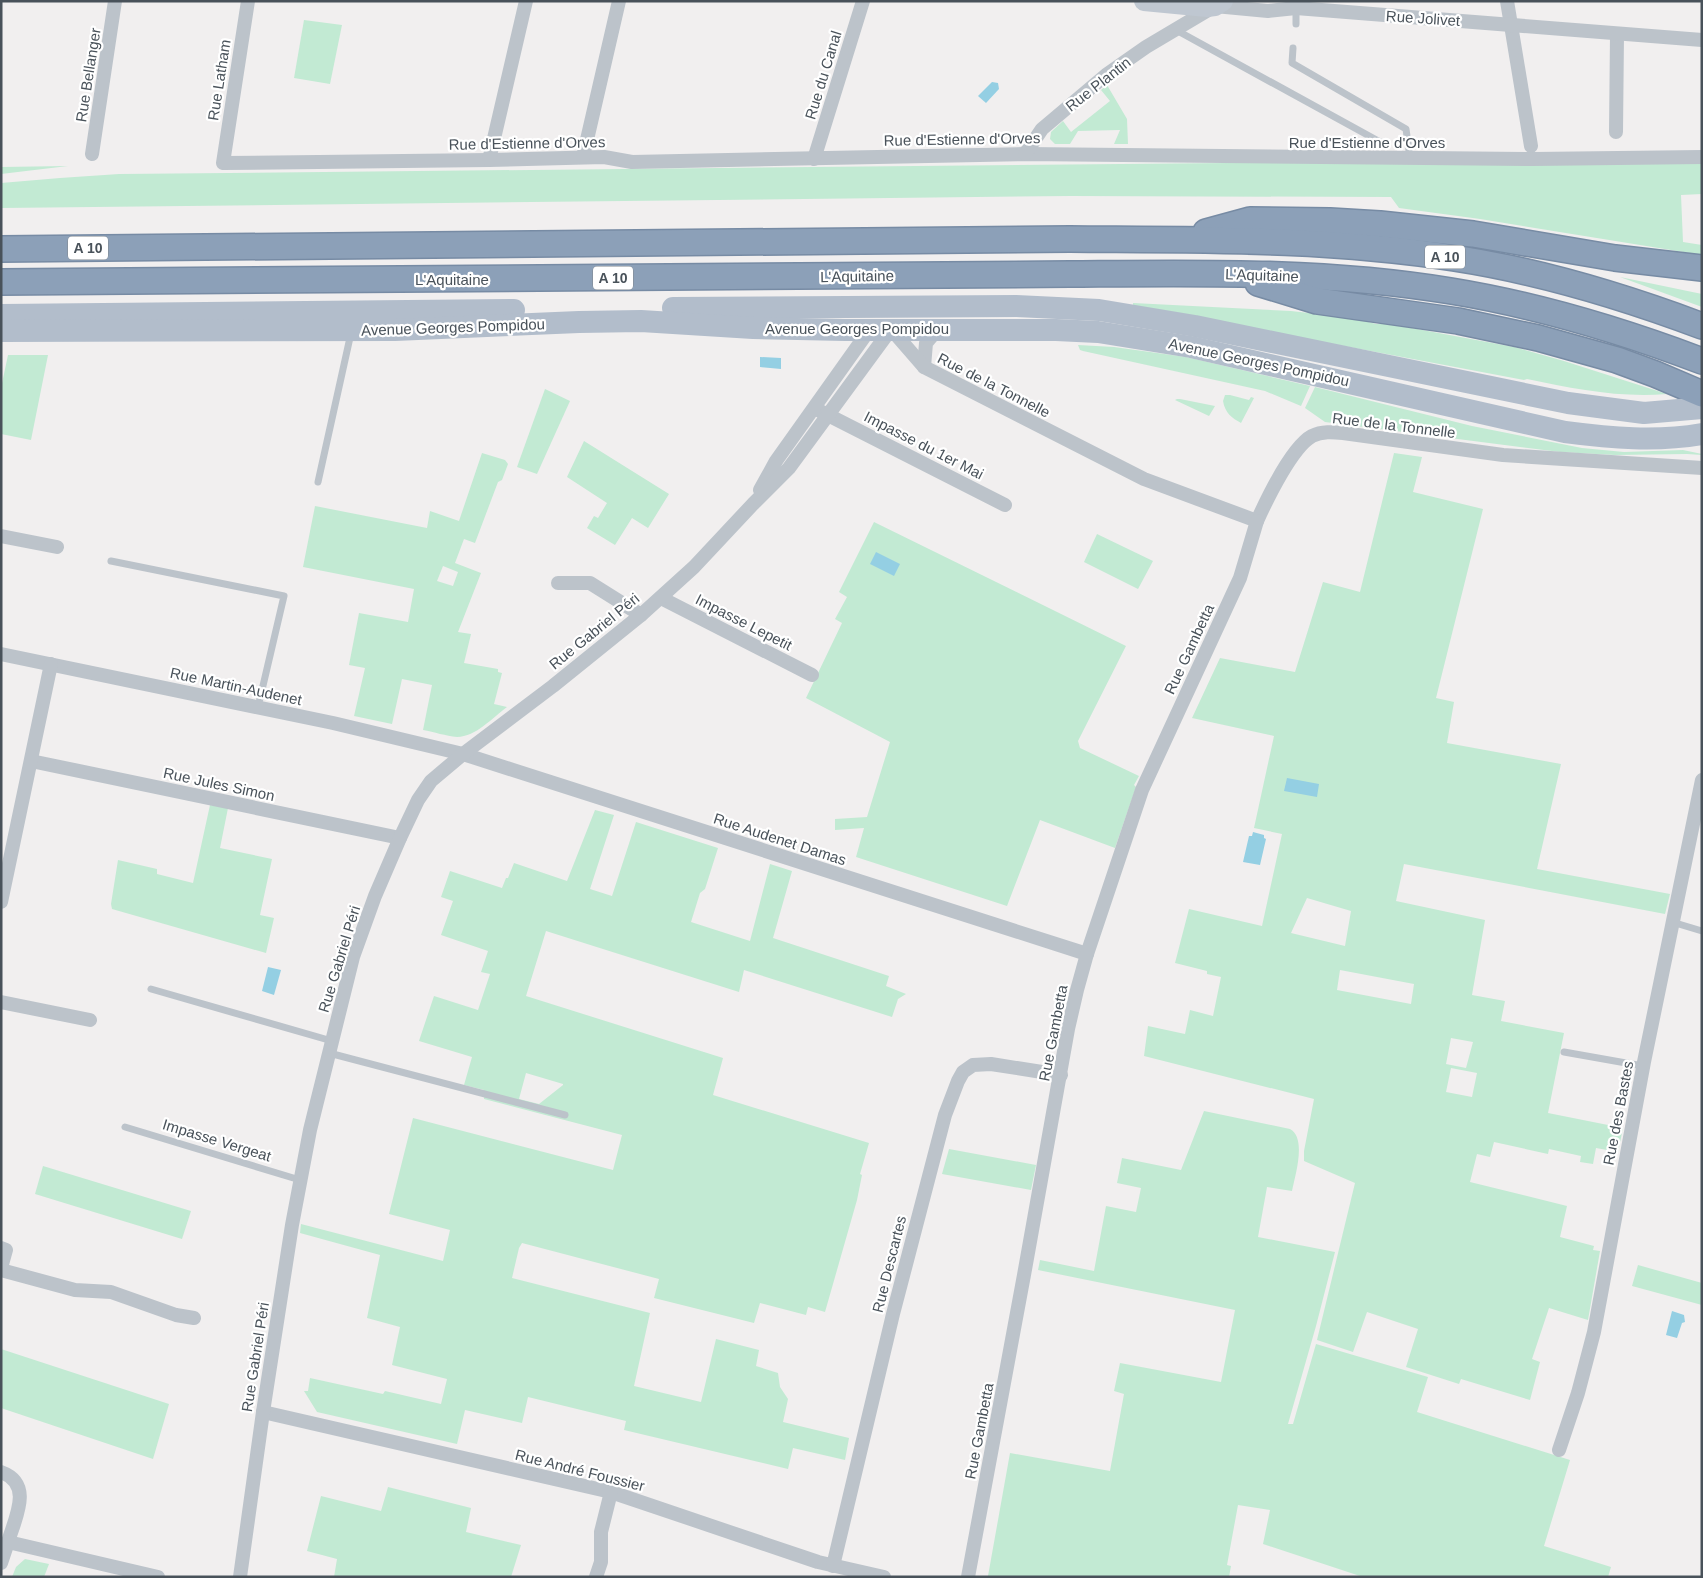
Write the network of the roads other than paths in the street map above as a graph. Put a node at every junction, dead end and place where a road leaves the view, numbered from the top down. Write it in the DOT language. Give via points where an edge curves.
graph roads {
  1 [pos="115,1"];
  2 [pos="248,1"];
  3 [pos="526,1"];
  4 [pos="619,1"];
  5 [pos="863,1"];
  6 [pos="1144,1"];
  7 [pos="1506,1"];
  8 [pos="1219,4"];
  9 [pos="1182,5"];
  10 [pos="1285,6"];
  11 [pos="1296,24"];
  12 [pos="1510,25"];
  13 [pos="1179,27"];
  14 [pos="1617,34"];
  15 [pos="1702,40"];
  16 [pos="1294,48"];
  17 [pos="1616,132"];
  18 [pos="1382,143"];
  19 [pos="1531,146"];
  20 [pos="92,154"];
  21 [pos="1025,154"];
  22 [pos="583,157"];
  23 [pos="1702,157"];
  24 [pos="814,159"];
  25 [pos="1410,159"];
  26 [pos="489,160"];
  27 [pos="223,163"];
  28 [pos="1180,240"];
  29 [pos="1,249"];
  30 [pos="1615,258"];
  31 [pos="1702,268"];
  32 [pos="1225,273"];
  33 [pos="1702,279"];
  34 [pos="1,282"];
  35 [pos="884,306"];
  36 [pos="1,315"];
  37 [pos="1702,326"];
  38 [pos="881,329"];
  39 [pos="938,329"];
  40 [pos="352,330"];
  41 [pos="1,331"];
  42 [pos="1702,361"];
  43 [pos="924,367"];
  44 [pos="1697,404"];
  45 [pos="815,409"];
  46 [pos="828,415"];
  47 [pos="1702,434"];
  48 [pos="1702,468"];
  49 [pos="318,482"];
  50 [pos="753,504"];
  51 [pos="1005,505"];
  52 [pos="1257,521"];
  53 [pos="1,536"];
  54 [pos="57,547"];
  55 [pos="111,561"];
  56 [pos="558,583"];
  57 [pos="661,598"];
  58 [pos="642,615"];
  59 [pos="1,654"];
  60 [pos="51,664"];
  61 [pos="812,675"];
  62 [pos="258,708"];
  63 [pos="462,754"];
  64 [pos="31,761"];
  65 [pos="1702,780"];
  66 [pos="400,838"];
  67 [pos="1,902"];
  68 [pos="1672,922"];
  69 [pos="1702,931"];
  70 [pos="1087,954"];
  71 [pos="151,989"];
  72 [pos="1,1002"];
  73 [pos="90,1020"];
  74 [pos="330,1047"];
  75 [pos="1564,1052"];
  76 [pos="1643,1066"];
  77 [pos="1061,1075"];
  78 [pos="565,1115"];
  79 [pos="125,1127"];
  80 [pos="300,1180"];
  81 [pos="1,1248"];
  82 [pos="1,1269"];
  83 [pos="194,1318"];
  84 [pos="263,1412"];
  85 [pos="1558,1450"];
  86 [pos="1,1472"];
  87 [pos="611,1492"];
  88 [pos="8,1542"];
  89 [pos="1,1563"];
  90 [pos="834,1566"];
  91 [pos="881,1576"];
  92 [pos="158,1577"];
  93 [pos="240,1577"];
  94 [pos="596,1577"];
  95 [pos="968,1577"];
  1 -- 20 [label="street, Rue Bellanger"];
  2 -- 27 [label="street, Rue Latham"];
  3 -- 26 [label="street"];
  4 -- 22 [label="street"];
  5 -- 24 [label="street, Rue du Canal"];
  6 -- 9 [label="street, Rue Jolivet"];
  7 -- 12 [label="street"];
  8 -- 9 [label="street, Rue Jolivet" via="1207,7"];
  8 -- 10 [label="street, Rue Jolivet" via="1268,11"];
  8 -- 13 [label="street, Rue Plantin"];
  9 -- 13 [label="street"];
  10 -- 11 [label="lane"];
  10 -- 12 [label="street, Rue Jolivet"];
  12 -- 14 [label="street, Rue Jolivet"];
  12 -- 19 [label="street"];
  13 -- 18 [label="lane"];
  13 -- 21 [label="street, Rue Plantin" via="1091,88 1042,130"];
  14 -- 15 [label="street, Rue Jolivet"];
  14 -- 17 [label="street"];
  16 -- 25 [label="lane" via="1292,63 1406,129"];
  21 -- 24 [label="street, Rue d'Estienne d'Orves"];
  21 -- 25 [label="street, Rue d'Estienne d'Orves"];
  22 -- 24 [label="street, Rue d'Estienne d'Orves" via="632,162"];
  22 -- 26 [label="street, Rue d'Estienne d'Orves"];
  23 -- 25 [label="street, Rue d'Estienne d'Orves"];
  26 -- 27 [label="street, Rue d'Estienne d'Orves"];
  28 -- 29 [label="highway, A 10"];
  28 -- 30 [label="highway" via="1250,220 1330,221 1473,234"];
  28 -- 37 [label="highway, A 10" via="1316,243 1456,258 1525,271 1593,289"];
  30 -- 31 [label="highway"];
  30 -- 33 [label="highway"];
  32 -- 34 [label="highway, L'Aquitaine / A 10"];
  32 -- 42 [label="highway, L'Aquitaine / A 10" via="1324,277 1450,291 1583,321"];
  32 -- 44 [label="highway" via="1317,301 1458,321 1538,338 1655,374"];
  35 -- 36 [label="main road, Avenue Georges Pompidou"];
  35 -- 38 [label="street, Rue Gabriel Péri"];
  35 -- 44 [label="main road, Avenue Georges Pompidou" via="1099,310 1195,326 1568,403 1644,413"];
  38 -- 39 [label="main road, Avenue Georges Pompidou"];
  38 -- 40 [label="main road, Avenue Georges Pompidou" via="753,328 632,321"];
  38 -- 43 [label="street, Rue de la Tonnelle"];
  38 -- 45 [label="street, Rue Gabriel Péri"];
  38 -- 46 [label="street, Rue Gabriel Péri"];
  39 -- 43 [label="street, Rue de la Tonnelle" via="926,343"];
  39 -- 47 [label="main road, Avenue Georges Pompidou" via="1113,334 1191,347 1565,432 1646,440"];
  40 -- 41 [label="main road, Avenue Georges Pompidou"];
  40 -- 49 [label="lane"];
  43 -- 52 [label="street, Rue de la Tonnelle" via="1144,479"];
  45 -- 46 [label="street, Impasse du 1er Mai"];
  45 -- 50 [label="street, Rue Gabriel Péri" via="776,461"];
  46 -- 50 [label="street, Rue Gabriel Péri" via="789,468"];
  46 -- 51 [label="street, Impasse du 1er Mai"];
  48 -- 52 [label="street, Rue de la Tonnelle" via="1503,455 1326,432 1313,436 1297,451 1266,500"];
  50 -- 57 [label="street, Rue Gabriel Péri"];
  52 -- 70 [label="street, Rue Gambetta" via="1240,578 1142,790"];
  53 -- 54 [label="street"];
  55 -- 62 [label="lane" via="284,596"];
  56 -- 58 [label="street" via="590,583"];
  57 -- 58 [label="street, Rue Gabriel Péri"];
  57 -- 61 [label="street, Impasse Lepetit"];
  58 -- 63 [label="street, Rue Gabriel Péri"];
  59 -- 60 [label="street, Rue Martin-Audenet"];
  60 -- 62 [label="street, Rue Martin-Audenet"];
  60 -- 64 [label="street"];
  62 -- 63 [label="street, Rue Martin-Audenet"];
  63 -- 66 [label="street, Rue Gabriel Péri" via="431,781"];
  63 -- 70 [label="street, Rue Audenet Damas"];
  64 -- 66 [label="street, Rue Jules Simon"];
  64 -- 67 [label="street"];
  65 -- 68 [label="street, Rue des Bastes"];
  66 -- 74 [label="street, Rue Gabriel Péri" via="353,957"];
  68 -- 69 [label="lane"];
  68 -- 76 [label="street, Rue des Bastes"];
  70 -- 77 [label="street, Rue Gambetta" via="1073,1006"];
  71 -- 74 [label="lane"];
  72 -- 73 [label="street"];
  74 -- 78 [label="lane"];
  74 -- 80 [label="street, Rue Gabriel Péri"];
  75 -- 76 [label="lane"];
  76 -- 85 [label="street, Rue des Bastes" via="1594,1332"];
  77 -- 90 [label="street, Rue Descartes" via="981,1064 968,1068 958,1081 936,1145"];
  77 -- 95 [label="street, Rue Gambetta"];
  79 -- 80 [label="lane, Impasse Vergeat"];
  80 -- 84 [label="street, Rue Gabriel Péri"];
  81 -- 82 [label="street" via="6,1250"];
  82 -- 83 [label="street" via="75,1290 111,1292 176,1315"];
  84 -- 87 [label="street, Rue André Foussier"];
  84 -- 93 [label="street, Rue Gabriel Péri"];
  86 -- 88 [label="street" via="11,1476 20,1488"];
  87 -- 90 [label="street, Rue André Foussier"];
  87 -- 94 [label="street" via="601,1532 601,1562"];
  88 -- 89 [label="street"];
  88 -- 92 [label="street"];
  90 -- 91 [label="street, Rue André Foussier"];
}
